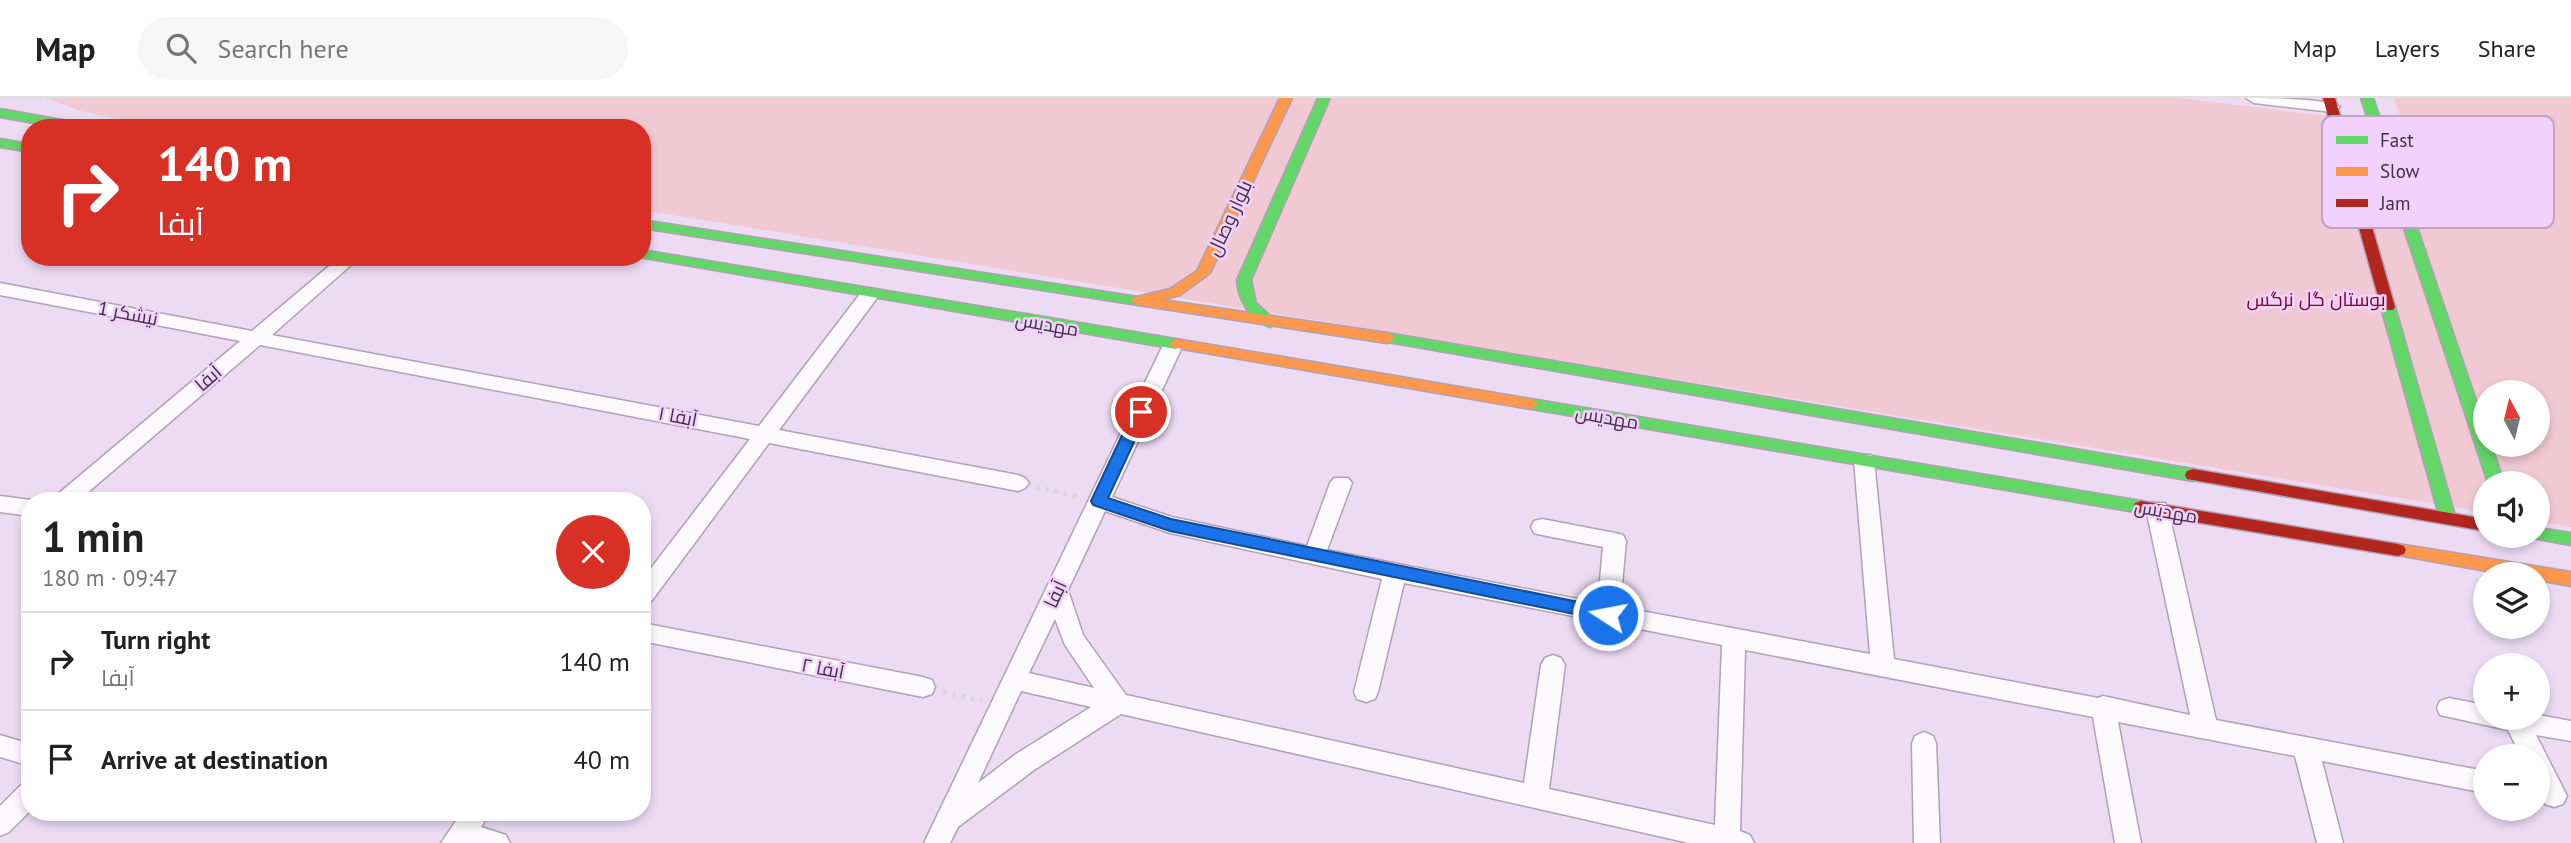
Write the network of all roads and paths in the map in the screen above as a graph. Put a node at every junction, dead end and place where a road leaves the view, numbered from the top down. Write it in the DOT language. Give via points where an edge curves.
graph roads {
  1 [pos="1286,98"];
  2 [pos="1324,98"];
  3 [pos="2254,98"];
  4 [pos="2367,98"];
  5 [pos="2330,103"];
  6 [pos="0,113"];
  7 [pos="2373,116"];
  8 [pos="34,119"];
  9 [pos="2,145"];
  10 [pos="21,147"];
  11 [pos="651,225"];
  12 [pos="2365,228"];
  13 [pos="2411,228"];
  14 [pos="716,236"];
  15 [pos="651,256"];
  16 [pos="692,263"];
  17 [pos="340,266"];
  18 [pos="0,289"];
  19 [pos="870,294"];
  20 [pos="1138,301"];
  21 [pos="1270,322"];
  22 [pos="256,337"];
  23 [pos="1172,345"];
  24 [pos="767,433"];
  25 [pos="1864,460"];
  26 [pos="1991,462"];
  27 [pos="2492,471"];
  28 [pos="1018,483"];
  29 [pos="1340,483"];
  30 [pos="75,492"];
  31 [pos="1099,501"];
  32 [pos="0,503"];
  33 [pos="21,506"];
  34 [pos="2157,509"];
  35 [pos="2448,519"];
  36 [pos="2473,523"];
  37 [pos="1542,527"];
  38 [pos="2550,536"];
  39 [pos="2571,539"];
  40 [pos="1314,556"];
  41 [pos="1395,573"];
  42 [pos="2571,579"];
  43 [pos="651,585"];
  44 [pos="1057,591"];
  45 [pos="1608,615"];
  46 [pos="651,634"];
  47 [pos="1734,638"];
  48 [pos="1553,665"];
  49 [pos="1883,666"];
  50 [pos="1015,680"];
  51 [pos="923,687"];
  52 [pos="1366,692"];
  53 [pos="1118,703"];
  54 [pos="1003,706"];
  55 [pos="2103,706"];
  56 [pos="2449,708"];
  57 [pos="2473,713"];
  58 [pos="2204,727"];
  59 [pos="2550,727"];
  60 [pos="2514,730"];
  61 [pos="2571,731"];
  62 [pos="1924,743"];
  63 [pos="2525,744"];
  64 [pos="0,746"];
  65 [pos="2305,746"];
  66 [pos="21,752"];
  67 [pos="2473,780"];
  68 [pos="1535,796"];
  69 [pos="21,802"];
  70 [pos="470,821"];
  71 [pos="0,824"];
  72 [pos="942,832"];
  73 [pos="457,838"];
  74 [pos="1731,842"];
  75 [pos="497,843"];
  76 [pos="1927,843"];
  77 [pos="2128,843"];
  78 [pos="2330,843"];
  1 -- 20 [label="street, بلوار وصال" via="1203,272 1175,292"];
  2 -- 21 [label="street, بلوار وصال" via="1242,288 1248,304"];
  3 -- 5 [label="street"];
  4 -- 7 [label="street"];
  6 -- 8 [label="street"];
  9 -- 10 [label="street"];
  11 -- 14 [label="street, مهدیس"];
  12 -- 35 [label="street"];
  13 -- 27 [label="street"];
  14 -- 16 [label="street"];
  14 -- 20 [label="street, مهدیس"];
  15 -- 16 [label="street, مهدیس"];
  16 -- 19 [label="street, مهدیس"];
  17 -- 22 [label="street, آبفا"];
  18 -- 22 [label="street, نیشکر 1"];
  19 -- 23 [label="street, مهدیس"];
  19 -- 24 [label="street"];
  20 -- 21 [label="street, مهدیس"];
  21 -- 26 [label="street, مهدیس" via="1460,348"];
  22 -- 24 [label="street, آبفا ۱"];
  22 -- 30 [label="street, آبفا"];
  23 -- 25 [label="street, مهدیس"];
  23 -- 31 [label="street, آبفا"];
  24 -- 28 [label="street, آبفا ۱"];
  24 -- 43 [label="street"];
  25 -- 26 [label="street, مهدیس"];
  25 -- 49 [label="street"];
  26 -- 34 [label="street, مهدیس"];
  26 -- 35 [label="street, مهدیس"];
  28 -- 31 [label="path"];
  29 -- 40 [label="street"];
  31 -- 40 [label="street" via="1170,525"];
  31 -- 44 [label="street, آبفا"];
  32 -- 33 [label="street"];
  34 -- 42 [label="street, مهدیس"];
  34 -- 58 [label="street"];
  35 -- 36 [label="street, مهدیس"];
  37 -- 45 [label="street" via="1615,541"];
  38 -- 39 [label="street"];
  40 -- 41 [label="street"];
  41 -- 45 [label="street"];
  41 -- 52 [label="street"];
  44 -- 50 [label="street, آبفا"];
  44 -- 53 [label="street" via="1073,638"];
  45 -- 47 [label="street"];
  46 -- 51 [label="street, آبفا ۲"];
  47 -- 49 [label="street"];
  47 -- 74 [label="street"];
  48 -- 68 [label="street"];
  49 -- 55 [label="street"];
  50 -- 53 [label="street"];
  50 -- 54 [label="street, آبفا"];
  51 -- 54 [label="path"];
  53 -- 68 [label="street"];
  53 -- 72 [label="street" via="1025,762"];
  54 -- 72 [label="street, آبفا"];
  55 -- 58 [label="street"];
  55 -- 77 [label="street"];
  56 -- 57 [label="street"];
  58 -- 65 [label="street"];
  59 -- 61 [label="street"];
  60 -- 63 [label="street"];
  62 -- 76 [label="street"];
  64 -- 66 [label="street"];
  65 -- 67 [label="street"];
  65 -- 78 [label="street"];
  68 -- 74 [label="street"];
  69 -- 71 [label="street"];
  70 -- 73 [label="street"];
  73 -- 75 [label="street"];
}
